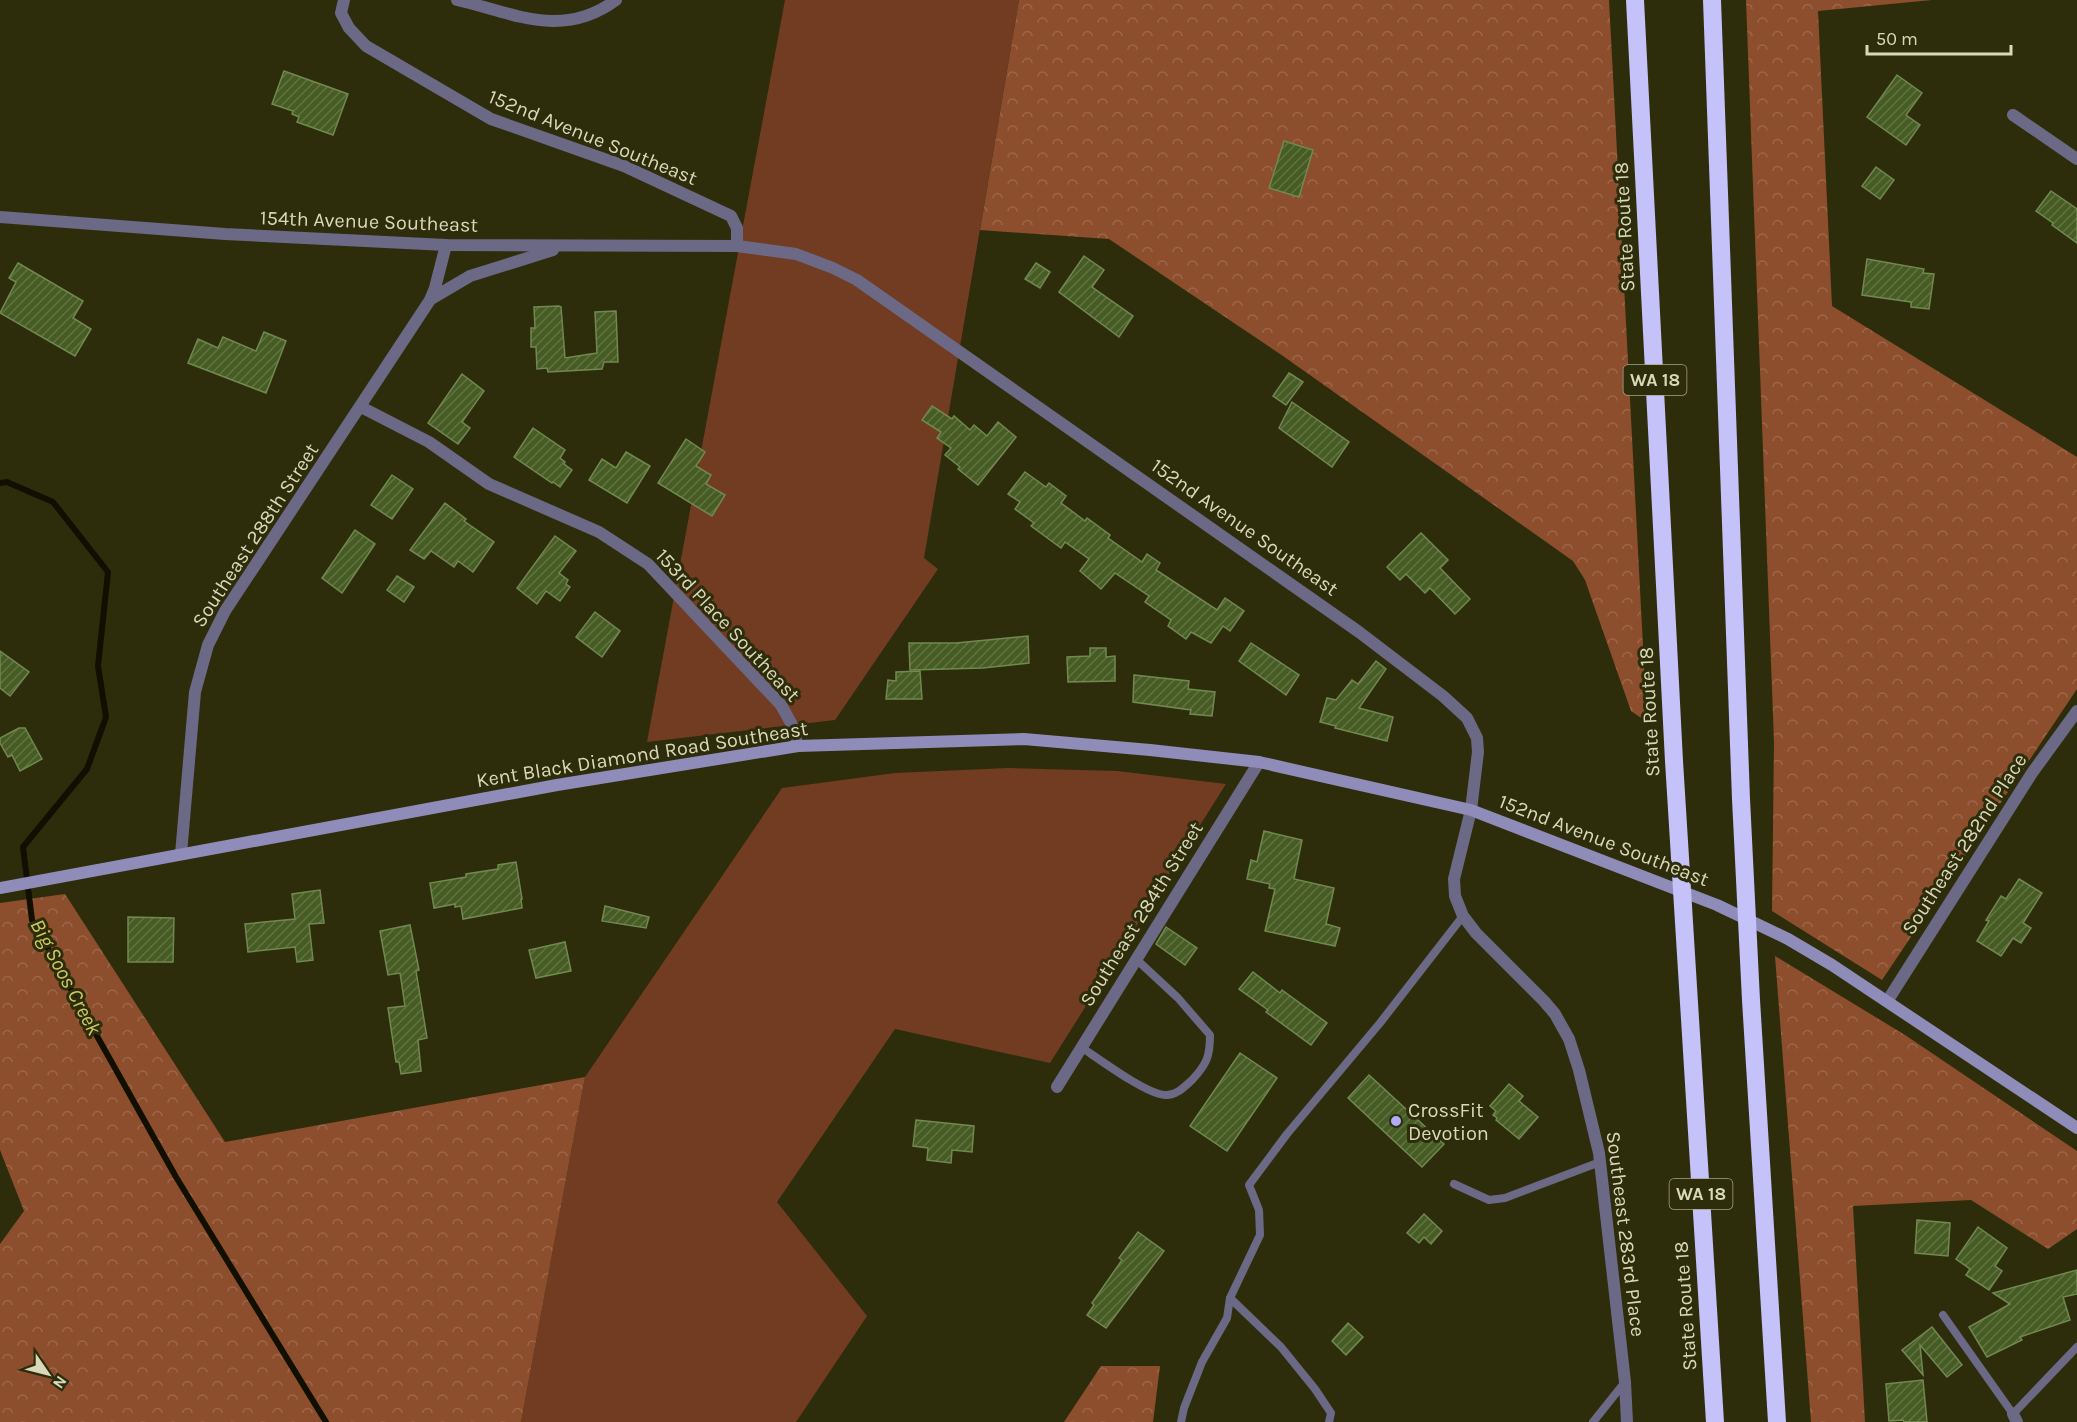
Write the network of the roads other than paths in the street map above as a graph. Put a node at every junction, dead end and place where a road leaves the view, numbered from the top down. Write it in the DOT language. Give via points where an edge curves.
graph roads {
  1 [pos="344,0"];
  2 [pos="456,0"];
  3 [pos="616,0"];
  4 [pos="1635,0"];
  5 [pos="1712,0"];
  6 [pos="2013,115"];
  7 [pos="2077,159"];
  8 [pos="0,217"];
  9 [pos="446,245"];
  10 [pos="565,246"];
  11 [pos="737,246"];
  12 [pos="430,300"];
  13 [pos="361,407"];
  14 [pos="2077,711"];
  15 [pos="798,746"];
  16 [pos="1259,762"];
  17 [pos="1471,810"];
  18 [pos="181,854"];
  19 [pos="0,888"];
  20 [pos="1463,916"];
  21 [pos="1136,959"];
  22 [pos="1888,1000"];
  23 [pos="1081,1047"];
  24 [pos="1057,1088"];
  25 [pos="2077,1128"];
  26 [pos="1600,1162"];
  27 [pos="1454,1184"];
  28 [pos="1230,1299"];
  29 [pos="1942,1315"];
  30 [pos="2077,1347"];
  31 [pos="1625,1382"];
  32 [pos="2015,1418"];
  33 [pos="1181,1422"];
  34 [pos="1329,1422"];
  35 [pos="1593,1422"];
  36 [pos="1627,1422"];
  37 [pos="1715,1422"];
  38 [pos="1777,1422"];
  1 -- 11 [label="street, 152nd Avenue Southeast" via="341,13 366,46 491,119 624,166 731,216 737,228"];
  2 -- 3 [label="street" via="537,20 562,22 590,16"];
  4 -- 37 [label="highway, State Route 18 / WA 18" via="1674,761"];
  5 -- 38 [label="highway" via="1741,799"];
  6 -- 7 [label="street"];
  8 -- 9 [label="street, 154th Avenue Southeast" via="203,233"];
  9 -- 10 [label="street, 154th Avenue Southeast"];
  9 -- 12 [label="street, Southeast 288th Street"];
  10 -- 11 [label="street, 154th Avenue Southeast"];
  10 -- 12 [label="street, Southeast 288th Street" via="478,273"];
  11 -- 17 [label="street, 152nd Avenue Southeast" via="796,254 857,280 1408,668 1458,708 1473,727 1478,752"];
  12 -- 13 [label="street, Southeast 288th Street"];
  13 -- 15 [label="street, 153rd Place Southeast" via="429,442 489,484 599,532 648,564 781,705"];
  13 -- 18 [label="street, Southeast 288th Street" via="225,611 208,645 195,692"];
  14 -- 22 [label="street, Southeast 282nd Place" via="2032,773"];
  15 -- 16 [label="street, Kent Black Diamond Road Southeast" via="1024,739"];
  15 -- 18 [label="street, Kent Black Diamond Road Southeast" via="557,785"];
  16 -- 17 [label="street, Kent Black Diamond Road Southeast"];
  16 -- 21 [label="street, Southeast 284th Street"];
  17 -- 20 [label="street, Southeast 283rd Place" via="1454,879 1455,896"];
  17 -- 22 [label="street, 152nd Avenue Southeast" via="1717,905 1788,939"];
  18 -- 19 [label="street, Kent Black Diamond Road Southeast"];
  20 -- 26 [label="street, Southeast 283rd Place" via="1544,1001 1562,1026 1579,1070"];
  20 -- 28 [label="lane" via="1249,1185 1259,1210 1260,1235"];
  21 -- 23 [label="street, Southeast 284th Street"];
  21 -- 23 [label="lane" via="1210,1035 1210,1054 1201,1070 1182,1090 1166,1095 1149,1091"];
  22 -- 25 [label="street, 152nd Avenue Southeast"];
  23 -- 24 [label="street, Southeast 284th Street"];
  26 -- 27 [label="lane" via="1505,1198 1489,1200"];
  26 -- 31 [label="street, Southeast 283rd Place"];
  28 -- 33 [label="lane" via="1227,1318 1202,1362"];
  28 -- 34 [label="lane" via="1281,1347 1315,1389 1330,1413"];
  29 -- 32 [label="lane"];
  30 -- 32 [label="lane"];
  31 -- 35 [label="lane"];
  31 -- 36 [label="street, Southeast 283rd Place"];
}
